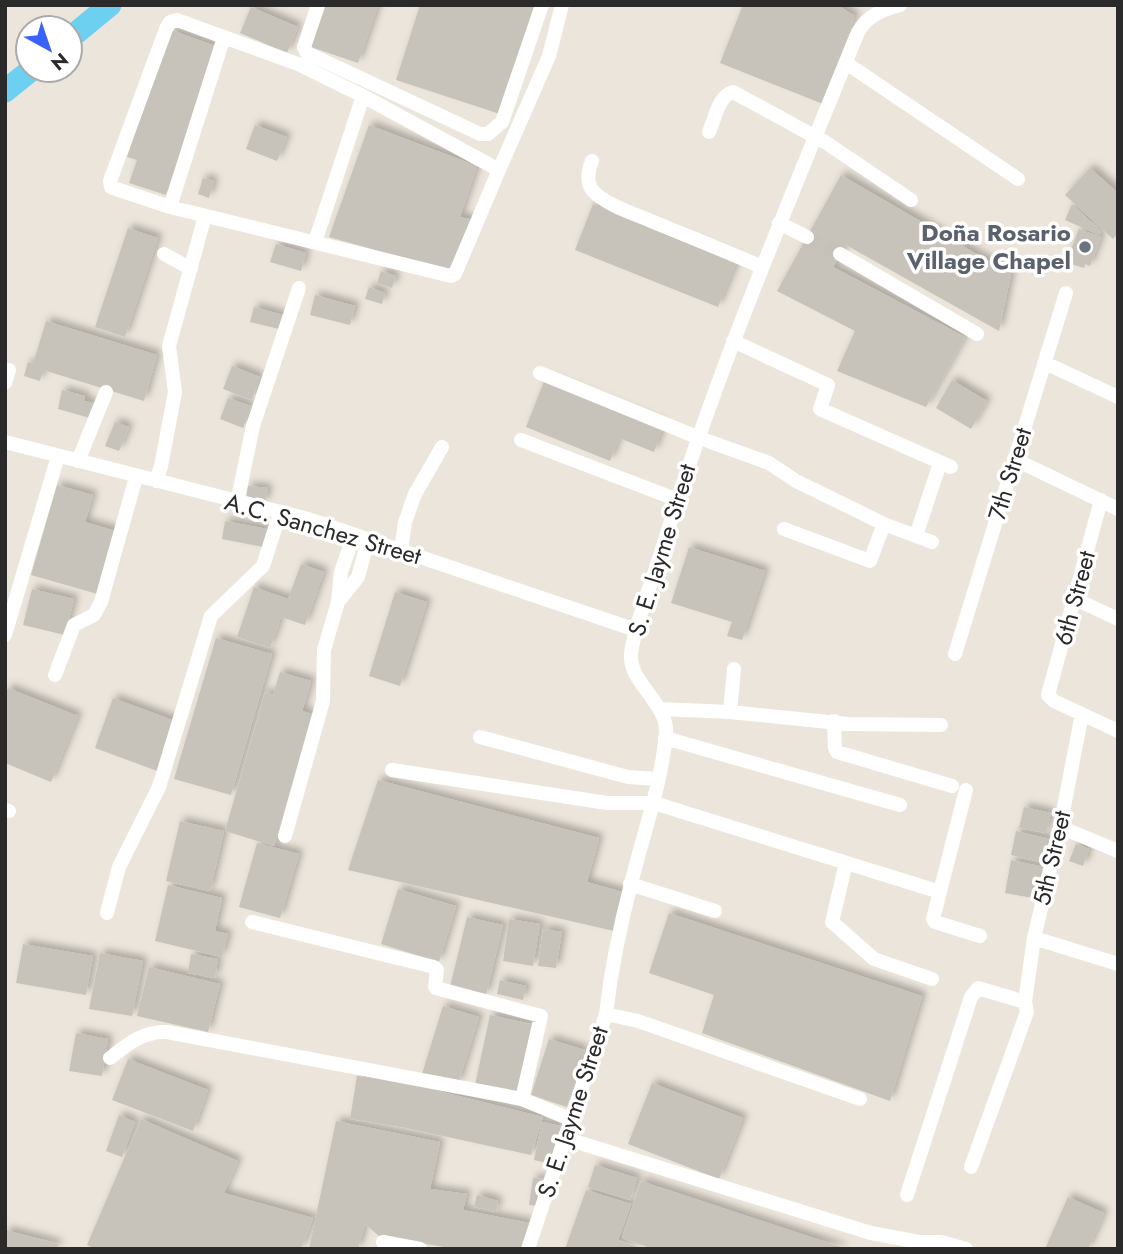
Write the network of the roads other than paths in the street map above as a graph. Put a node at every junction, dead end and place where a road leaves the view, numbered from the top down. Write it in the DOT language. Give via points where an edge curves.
graph roads {
  1 [pos="318,5"];
  2 [pos="542,5"];
  3 [pos="562,5"];
  4 [pos="900,5"];
  5 [pos="224,37"];
  6 [pos="846,63"];
  7 [pos="363,96"];
  8 [pos="709,132"];
  9 [pos="816,136"];
  10 [pos="592,161"];
  11 [pos="499,170"];
  12 [pos="1018,179"];
  13 [pos="911,200"];
  14 [pos="170,207"];
  15 [pos="205,216"];
  16 [pos="779,223"];
  17 [pos="807,237"];
  18 [pos="315,242"];
  19 [pos="164,254"];
  20 [pos="840,254"];
  21 [pos="762,267"];
  22 [pos="191,269"];
  23 [pos="299,288"];
  24 [pos="1066,293"];
  25 [pos="977,334"];
  26 [pos="733,341"];
  27 [pos="1045,363"];
  28 [pos="540,373"];
  29 [pos="106,392"];
  30 [pos="1118,397"];
  31 [pos="697,437"];
  32 [pos="521,440"];
  33 [pos="5,442"];
  34 [pos="442,447"];
  35 [pos="58,456"];
  36 [pos="1014,459"];
  37 [pos="78,461"];
  38 [pos="136,477"];
  39 [pos="156,481"];
  40 [pos="678,500"];
  41 [pos="1101,500"];
  42 [pos="237,503"];
  43 [pos="1118,509"];
  44 [pos="280,513"];
  45 [pos="884,524"];
  46 [pos="784,529"];
  47 [pos="916,536"];
  48 [pos="361,537"];
  49 [pos="932,542"];
  50 [pos="401,551"];
  51 [pos="1075,599"];
  52 [pos="1118,619"];
  53 [pos="636,630"];
  54 [pos="6,633"];
  55 [pos="955,654"];
  56 [pos="734,669"];
  57 [pos="55,675"];
  58 [pos="660,709"];
  59 [pos="730,712"];
  60 [pos="1082,714"];
  61 [pos="834,722"];
  62 [pos="941,725"];
  63 [pos="1118,731"];
  64 [pos="480,737"];
  65 [pos="666,737"];
  66 [pos="392,770"];
  67 [pos="658,779"];
  68 [pos="654,803"];
  69 [pos="900,805"];
  70 [pos="1060,827"];
  71 [pos="285,836"];
  72 [pos="1118,851"];
  73 [pos="846,863"];
  74 [pos="630,884"];
  75 [pos="940,892"];
  76 [pos="715,911"];
  77 [pos="107,914"];
  78 [pos="253,922"];
  79 [pos="980,936"];
  80 [pos="1034,938"];
  81 [pos="1118,964"];
  82 [pos="932,979"];
  83 [pos="1025,1002"];
  84 [pos="606,1014"];
  85 [pos="110,1058"];
  86 [pos="860,1098"];
  87 [pos="522,1099"];
  88 [pos="570,1119"];
  89 [pos="564,1138"];
  90 [pos="971,1167"];
  91 [pos="907,1195"];
  92 [pos="383,1242"];
  93 [pos="420,1249"];
  94 [pos="528,1249"];
  95 [pos="966,1249"];
  1 -- 2 [label="street" via="304,47 307,53 488,134 502,122"];
  3 -- 11 [label="street" via="550,57"];
  4 -- 6 [label="street, S. E. Jayme Street" via="863,23"];
  5 -- 7 [label="street" via="298,64"];
  5 -- 14 [label="street"];
  5 -- 14 [label="street" via="177,20 170,22 110,181 111,187"];
  6 -- 9 [label="street, S. E. Jayme Street"];
  6 -- 12 [label="street"];
  7 -- 11 [label="street"];
  7 -- 18 [label="street"];
  8 -- 9 [label="street" via="722,99 733,92"];
  9 -- 13 [label="street"];
  9 -- 16 [label="street, S. E. Jayme Street"];
  10 -- 21 [label="street" via="589,180 598,196"];
  11 -- 18 [label="street" via="453,276"];
  14 -- 15 [label="street"];
  15 -- 18 [label="street"];
  15 -- 22 [label="street"];
  16 -- 17 [label="street"];
  16 -- 21 [label="street, S. E. Jayme Street"];
  19 -- 22 [label="street"];
  20 -- 25 [label="street"];
  21 -- 26 [label="street, S. E. Jayme Street"];
  22 -- 39 [label="street" via="169,346 175,392"];
  23 -- 42 [label="street" via="253,426"];
  24 -- 27 [label="street, 7th Street"];
  26 -- 31 [label="street, S. E. Jayme Street"];
  26 -- 47 [label="street" via="828,384 820,410 946,465"];
  27 -- 30 [label="street"];
  27 -- 36 [label="street, 7th Street"];
  28 -- 31 [label="street"];
  29 -- 37 [label="street"];
  31 -- 40 [label="street, S. E. Jayme Street"];
  31 -- 45 [label="street" via="769,463"];
  32 -- 40 [label="street"];
  33 -- 35 [label="street, A.C. Sanchez Street"];
  34 -- 50 [label="street" via="415,494"];
  35 -- 37 [label="street, A.C. Sanchez Street"];
  35 -- 54 [label="street"];
  36 -- 41 [label="street"];
  36 -- 55 [label="street, 7th Street"];
  37 -- 38 [label="street, A.C. Sanchez Street"];
  38 -- 39 [label="street, A.C. Sanchez Street"];
  38 -- 57 [label="street" via="101,602 94,615 74,625"];
  39 -- 42 [label="street, A.C. Sanchez Street"];
  40 -- 53 [label="street, S. E. Jayme Street"];
  41 -- 43 [label="street"];
  41 -- 51 [label="street, 6th Street"];
  42 -- 44 [label="street, A.C. Sanchez Street"];
  44 -- 48 [label="street, A.C. Sanchez Street"];
  44 -- 77 [label="street" via="263,566 211,616 159,787 119,867"];
  45 -- 46 [label="street" via="870,561"];
  45 -- 47 [label="street"];
  47 -- 49 [label="street"];
  48 -- 50 [label="street, A.C. Sanchez Street"];
  48 -- 71 [label="street" via="358,577 338,602 324,650 323,701"];
  50 -- 53 [label="street, A.C. Sanchez Street"];
  51 -- 52 [label="street"];
  51 -- 60 [label="street, 6th Street" via="1048,695"];
  53 -- 58 [label="street, S. E. Jayme Street" via="632,668"];
  56 -- 59 [label="street"];
  58 -- 59 [label="street"];
  58 -- 65 [label="street, S. E. Jayme Street"];
  59 -- 61 [label="street"];
  60 -- 63 [label="street"];
  60 -- 70 [label="street, 5th Street"];
  61 -- 62 [label="street"];
  61 -- 75 [label="street" via="837,752 959,788"];
  64 -- 67 [label="street" via="628,778"];
  65 -- 67 [label="street, S. E. Jayme Street"];
  65 -- 69 [label="street"];
  66 -- 68 [label="street" via="607,803"];
  67 -- 68 [label="street, S. E. Jayme Street"];
  68 -- 73 [label="street"];
  68 -- 74 [label="street, S. E. Jayme Street"];
  70 -- 72 [label="street"];
  70 -- 80 [label="street, 5th Street"];
  73 -- 75 [label="street"];
  73 -- 82 [label="street" via="832,922 874,959"];
  74 -- 76 [label="street"];
  74 -- 84 [label="street, S. E. Jayme Street"];
  75 -- 79 [label="street" via="934,921"];
  78 -- 87 [label="street" via="434,967 436,988 547,1016"];
  80 -- 81 [label="street"];
  80 -- 83 [label="street, 5th Street"];
  83 -- 90 [label="street, 5th Street" via="1027,1012"];
  83 -- 91 [label="street" via="978,988 971,996"];
  84 -- 86 [label="street"];
  84 -- 88 [label="street, S. E. Jayme Street"];
  85 -- 87 [label="street" via="141,1036 167,1032"];
  87 -- 88 [label="street"];
  88 -- 89 [label="street, S. E. Jayme Street"];
  89 -- 94 [label="street, S. E. Jayme Street"];
  89 -- 95 [label="street" via="871,1233"];
  92 -- 93 [label="street"];
}
